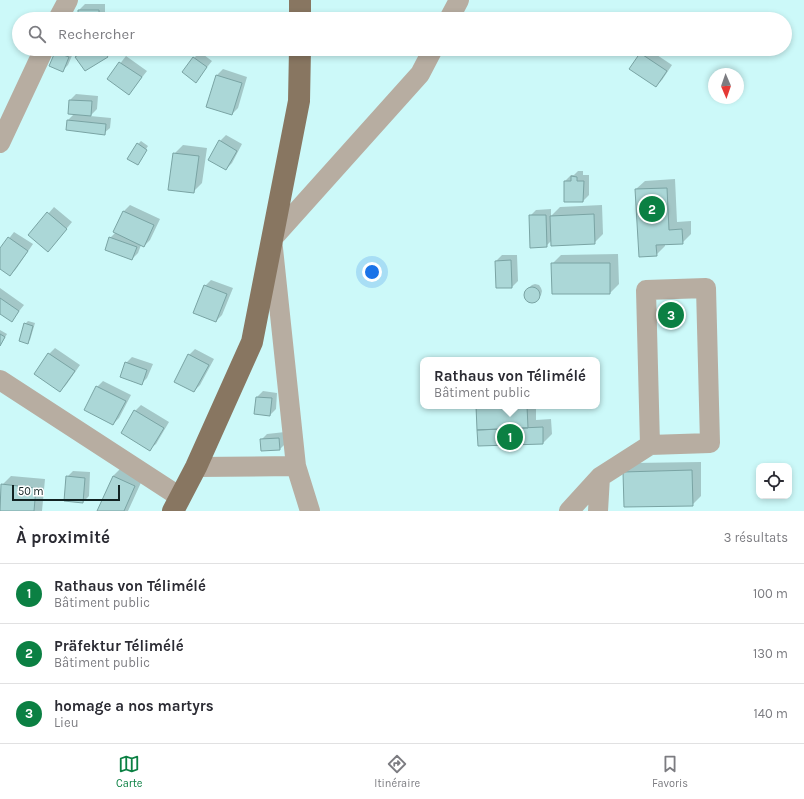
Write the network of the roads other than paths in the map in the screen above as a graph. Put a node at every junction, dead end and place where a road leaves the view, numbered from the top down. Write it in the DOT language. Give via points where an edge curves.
graph roads {
  1 [pos="300,0"];
  2 [pos="459,0"];
  3 [pos="300,12"];
  4 [pos="453,12"];
  5 [pos="41,56"];
  6 [pos="300,56"];
  7 [pos="429,56"];
  8 [pos="0,143"];
  9 [pos="272,239"];
  10 [pos="0,380"];
  11 [pos="650,445"];
  12 [pos="296,466"];
  13 [pos="196,467"];
  14 [pos="600,477"];
  15 [pos="177,504"];
  16 [pos="310,511"];
  17 [pos="569,511"];
  18 [pos="598,511"];
  1 -- 3 [label="main road"];
  2 -- 4 [label="street"];
  5 -- 8 [label="street"];
  6 -- 9 [label="main road" via="298,101"];
  7 -- 9 [label="street" via="420,74"];
  9 -- 12 [label="street"];
  9 -- 13 [label="main road" via="252,342"];
  10 -- 15 [label="street"];
  11 -- 11 [label="street" via="646,290 706,288 710,443"];
  11 -- 14 [label="street"];
  12 -- 13 [label="street"];
  12 -- 16 [label="street"];
  13 -- 15 [label="main road"];
  14 -- 17 [label="street"];
  14 -- 18 [label="street"];
}
